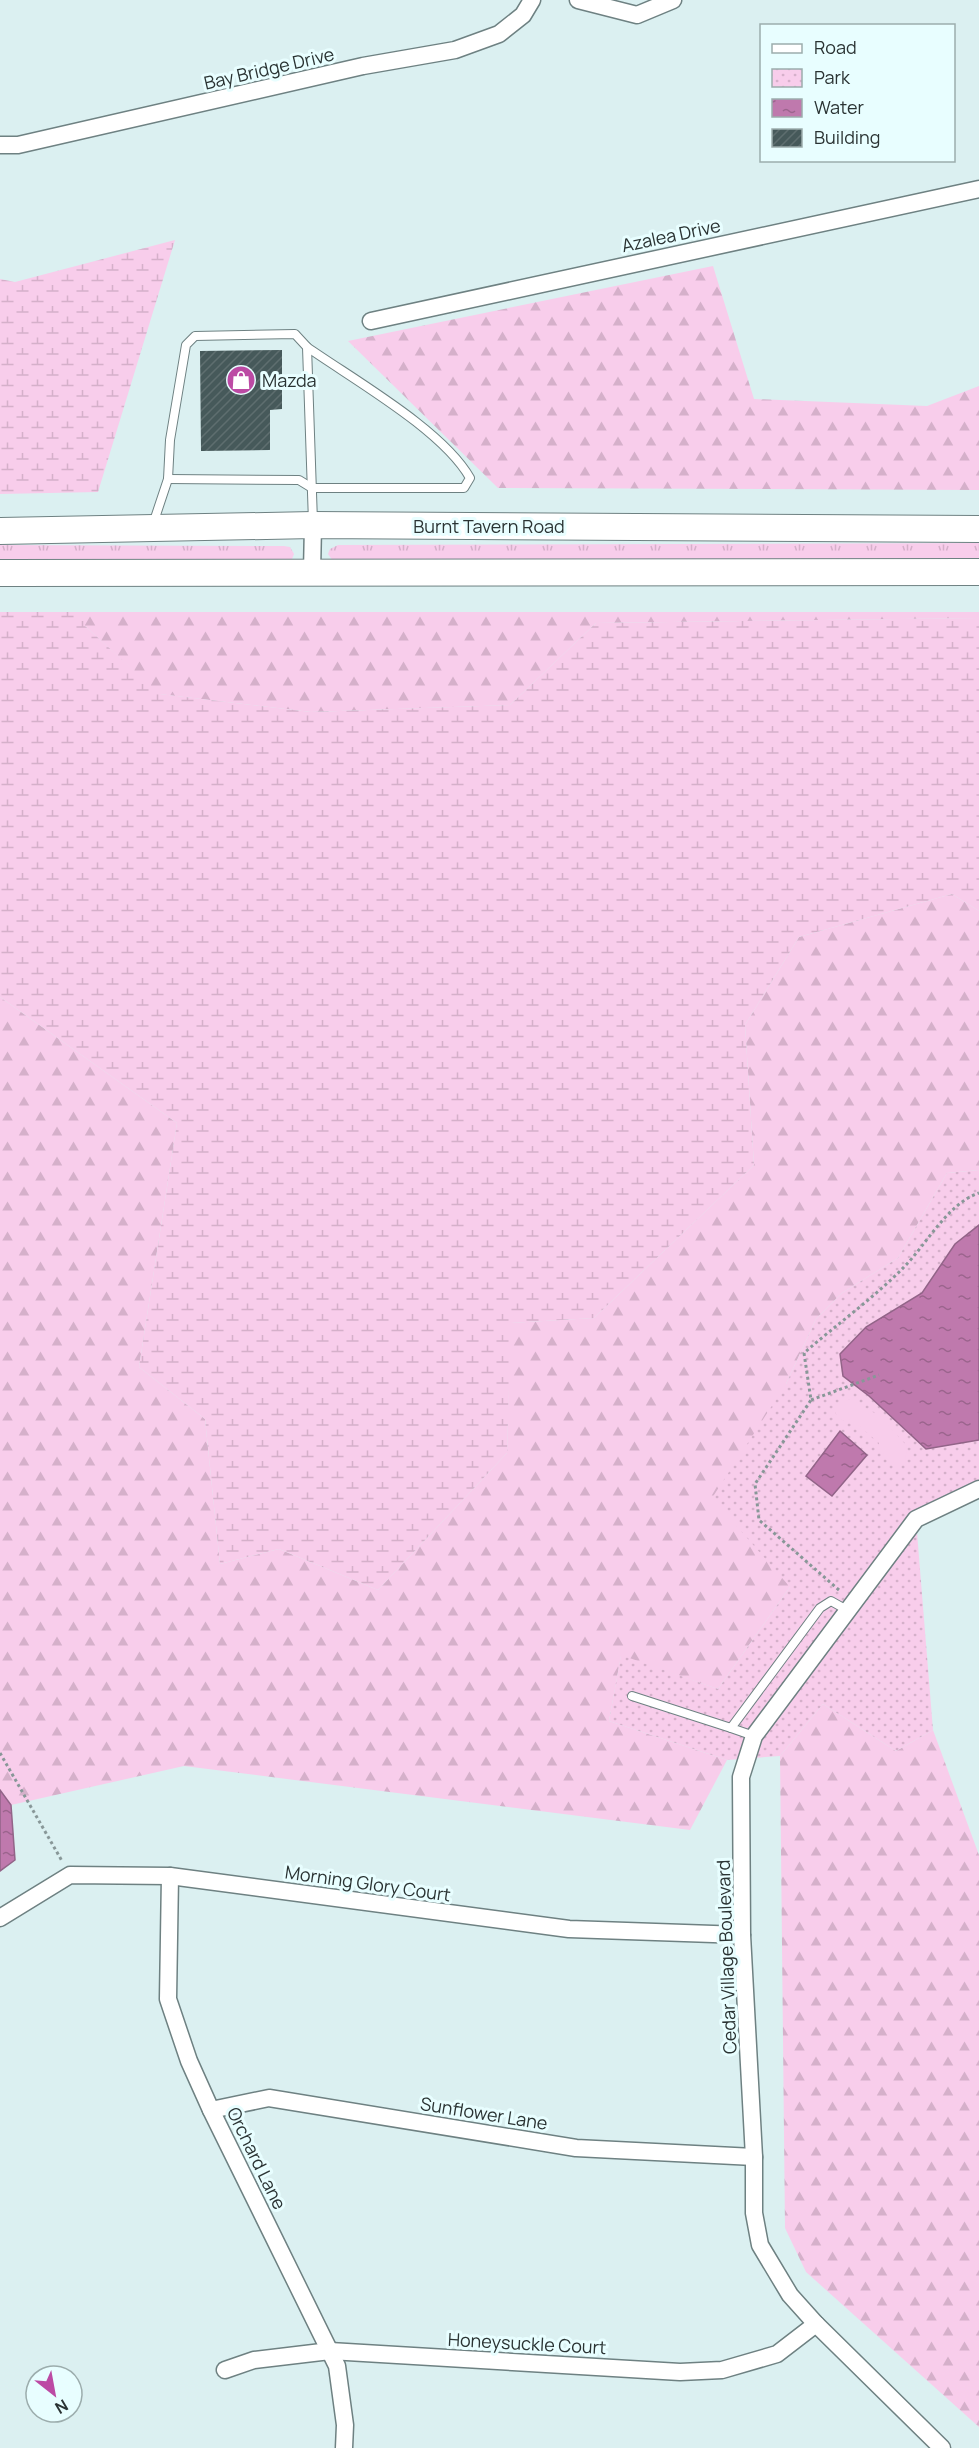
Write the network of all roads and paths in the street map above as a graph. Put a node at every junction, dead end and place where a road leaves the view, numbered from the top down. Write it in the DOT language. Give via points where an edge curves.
graph roads {
  1 [pos="532,0"];
  2 [pos="578,0"];
  3 [pos="673,0"];
  4 [pos="0,145"];
  5 [pos="979,189"];
  6 [pos="371,321"];
  7 [pos="307,347"];
  8 [pos="168,479"];
  9 [pos="312,488"];
  10 [pos="313,525"];
  11 [pos="151,528"];
  12 [pos="979,529"];
  13 [pos="0,531"];
  14 [pos="312,572"];
  15 [pos="979,572"];
  16 [pos="0,573"];
  17 [pos="979,1193"];
  18 [pos="879,1374"];
  19 [pos="811,1400"];
  20 [pos="979,1489"];
  21 [pos="850,1606"];
  22 [pos="632,1696"];
  23 [pos="731,1728"];
  24 [pos="754,1736"];
  25 [pos="0,1753"];
  26 [pos="70,1875"];
  27 [pos="170,1876"];
  28 [pos="0,1918"];
  29 [pos="742,1935"];
  30 [pos="211,2110"];
  31 [pos="754,2157"];
  32 [pos="816,2324"];
  33 [pos="330,2351"];
  34 [pos="225,2370"];
  35 [pos="344,2448"];
  36 [pos="942,2448"];
  1 -- 4 [label="street, Bay Bridge Drive" via="523,15 499,34 455,50 363,66 18,145"];
  2 -- 3 [label="street" via="637,15"];
  5 -- 6 [label="street, Azalea Drive"];
  7 -- 8 [label="lane" via="295,334 195,336 186,345 170,440"];
  7 -- 9 [label="lane"];
  7 -- 9 [label="lane" via="426,429 470,478 464,488"];
  8 -- 9 [label="lane" via="299,480"];
  8 -- 11 [label="lane"];
  9 -- 10 [label="lane"];
  10 -- 11 [label="main road, Burnt Tavern Road"];
  10 -- 12 [label="main road, Burnt Tavern Road"];
  10 -- 14 [label="street"];
  11 -- 13 [label="main road, Burnt Tavern Road"];
  14 -- 15 [label="main road"];
  14 -- 16 [label="main road"];
  17 -- 19 [label="path" via="968,1197 936,1228 904,1268 804,1353"];
  18 -- 19 [label="path"];
  19 -- 21 [label="path" via="755,1484 759,1520"];
  20 -- 21 [label="street, Cedar Village Boulevard" via="916,1520"];
  21 -- 23 [label="lane" via="831,1601 820,1608"];
  21 -- 24 [label="street, Cedar Village Boulevard"];
  22 -- 23 [label="lane"];
  23 -- 24 [label="lane"];
  24 -- 29 [label="street, Cedar Village Boulevard" via="741,1777"];
  25 -- 26 [label="path"];
  26 -- 27 [label="street, Morning Glory Court"];
  26 -- 28 [label="street"];
  27 -- 29 [label="street, Morning Glory Court" via="569,1929"];
  27 -- 30 [label="street, Orchard Lane" via="168,1999"];
  29 -- 31 [label="street, Cedar Village Boulevard"];
  30 -- 31 [label="street, Sunflower Lane" via="269,2098 576,2148"];
  30 -- 33 [label="street, Orchard Lane"];
  31 -- 32 [label="street, Cedar Village Boulevard" via="754,2213 760,2244 790,2295"];
  32 -- 33 [label="street, Honeysuckle Court" via="777,2354 722,2370 680,2372"];
  32 -- 36 [label="street, Cedar Village Boulevard"];
  33 -- 34 [label="street, Honeysuckle Court" via="254,2360"];
  33 -- 35 [label="street, Orchard Lane" via="338,2366"];
}
